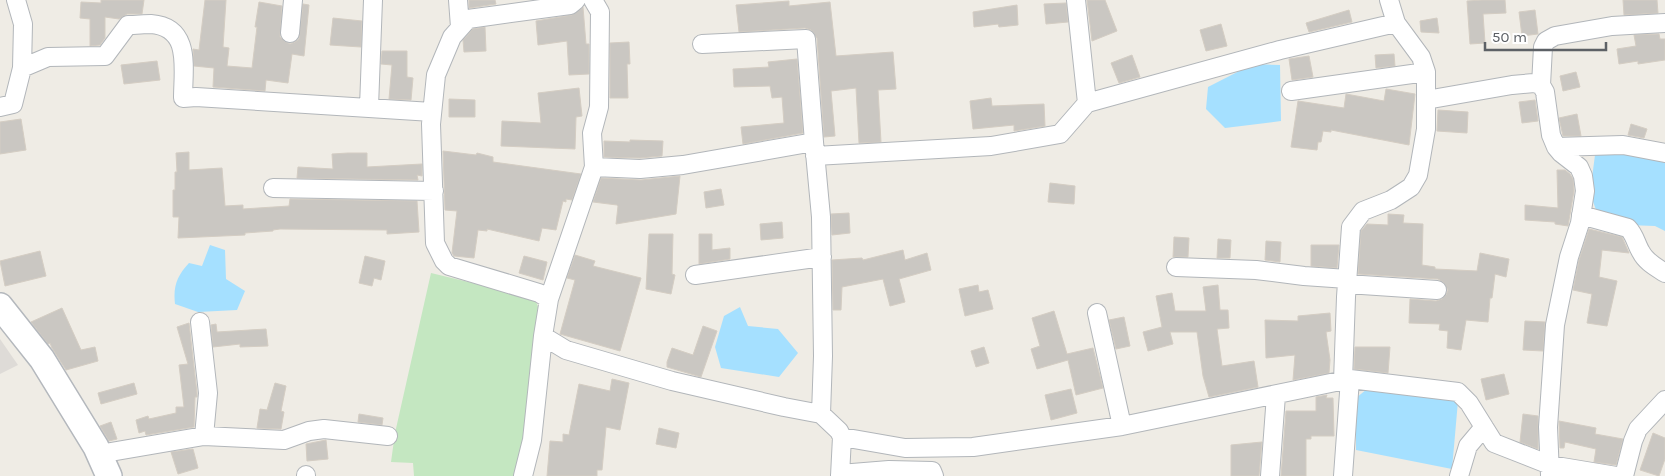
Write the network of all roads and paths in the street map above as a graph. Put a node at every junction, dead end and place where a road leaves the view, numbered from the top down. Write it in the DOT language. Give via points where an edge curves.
graph roads {
  1 [pos="16,0"];
  2 [pos="293,0"];
  3 [pos="373,0"];
  4 [pos="458,0"];
  5 [pos="576,0"];
  6 [pos="593,0"];
  7 [pos="1076,0"];
  8 [pos="1389,0"];
  9 [pos="1665,22"];
  10 [pos="1396,23"];
  11 [pos="460,28"];
  12 [pos="290,33"];
  13 [pos="702,44"];
  14 [pos="22,68"];
  15 [pos="1426,72"];
  16 [pos="1540,85"];
  17 [pos="1291,90"];
  18 [pos="1426,100"];
  19 [pos="1087,103"];
  20 [pos="0,107"];
  21 [pos="369,107"];
  22 [pos="432,112"];
  23 [pos="1556,148"];
  24 [pos="815,149"];
  25 [pos="1665,153"];
  26 [pos="594,167"];
  27 [pos="273,188"];
  28 [pos="434,191"];
  29 [pos="1581,215"];
  30 [pos="822,257"];
  31 [pos="1176,266"];
  32 [pos="1665,273"];
  33 [pos="695,275"];
  34 [pos="1347,282"];
  35 [pos="1437,290"];
  36 [pos="549,299"];
  37 [pos="0,306"];
  38 [pos="1097,313"];
  39 [pos="200,322"];
  40 [pos="543,336"];
  41 [pos="1347,380"];
  42 [pos="1276,395"];
  43 [pos="1665,400"];
  44 [pos="821,414"];
  45 [pos="1122,426"];
  46 [pos="1484,427"];
  47 [pos="204,436"];
  48 [pos="388,436"];
  49 [pos="842,437"];
  50 [pos="104,465"];
  51 [pos="1550,470"];
  52 [pos="840,475"];
  53 [pos="523,476"];
  54 [pos="934,476"];
  55 [pos="1270,476"];
  56 [pos="1343,476"];
  57 [pos="1459,476"];
  58 [pos="1616,476"];
  59 [pos="1624,476"];
  1 -- 14 [label="street" via="23,24"];
  2 -- 12 [label="street"];
  3 -- 21 [label="street"];
  4 -- 11 [label="street"];
  5 -- 11 [label="street" via="570,5 468,19"];
  6 -- 26 [label="street" via="600,12 599,107 592,133"];
  7 -- 19 [label="street"];
  8 -- 10 [label="street"];
  9 -- 16 [label="street" via="1612,26 1555,36 1546,41 1544,47"];
  10 -- 15 [label="street" via="1421,57"];
  10 -- 19 [label="street" via="1280,50"];
  11 -- 22 [label="street" via="452,37 436,75"];
  13 -- 24 [label="street" via="806,38"];
  14 -- 20 [label="street" via="13,104"];
  14 -- 21 [label="street" via="48,57 105,56 128,25 153,24 171,29 183,48 184,98"];
  15 -- 17 [label="street"];
  15 -- 18 [label="street"];
  16 -- 18 [label="street" via="1512,85"];
  16 -- 23 [label="street" via="1545,92"];
  18 -- 34 [label="street" via="1426,129 1418,175 1411,188 1363,211 1351,227"];
  19 -- 24 [label="street" via="1060,134 991,146"];
  21 -- 22 [label="street"];
  22 -- 28 [label="street"];
  23 -- 25 [label="street" via="1624,145"];
  23 -- 29 [label="street" via="1579,167 1583,176 1585,190"];
  24 -- 26 [label="street" via="640,169"];
  24 -- 30 [label="street"];
  26 -- 36 [label="street"];
  27 -- 28 [label="street"];
  28 -- 36 [label="street" via="435,242 449,266 539,293"];
  29 -- 32 [label="street" via="1628,228 1634,233 1648,262"];
  29 -- 51 [label="street" via="1555,325 1548,427"];
  30 -- 33 [label="street"];
  30 -- 44 [label="street"];
  31 -- 34 [label="street" via="1256,270"];
  34 -- 35 [label="street"];
  34 -- 41 [label="street"];
  36 -- 40 [label="street"];
  37 -- 50 [label="main road" via="42,359"];
  38 -- 45 [label="street"];
  39 -- 47 [label="street" via="208,393"];
  40 -- 44 [label="street" via="566,350 672,381"];
  40 -- 53 [label="street" via="532,440"];
  41 -- 42 [label="street"];
  41 -- 46 [label="street" via="1458,392"];
  41 -- 56 [label="street"];
  42 -- 45 [label="street"];
  42 -- 55 [label="street"];
  43 -- 59 [label="street" via="1638,429"];
  44 -- 49 [label="street"];
  45 -- 49 [label="street" via="973,447 905,448"];
  46 -- 51 [label="street" via="1494,443"];
  46 -- 57 [label="street" via="1468,446"];
  47 -- 48 [label="street" via="284,440 324,429"];
  47 -- 50 [label="street"];
  49 -- 52 [label="street"];
  51 -- 58 [label="street"];
  52 -- 54 [label="street" via="889,470 932,472"];
}
